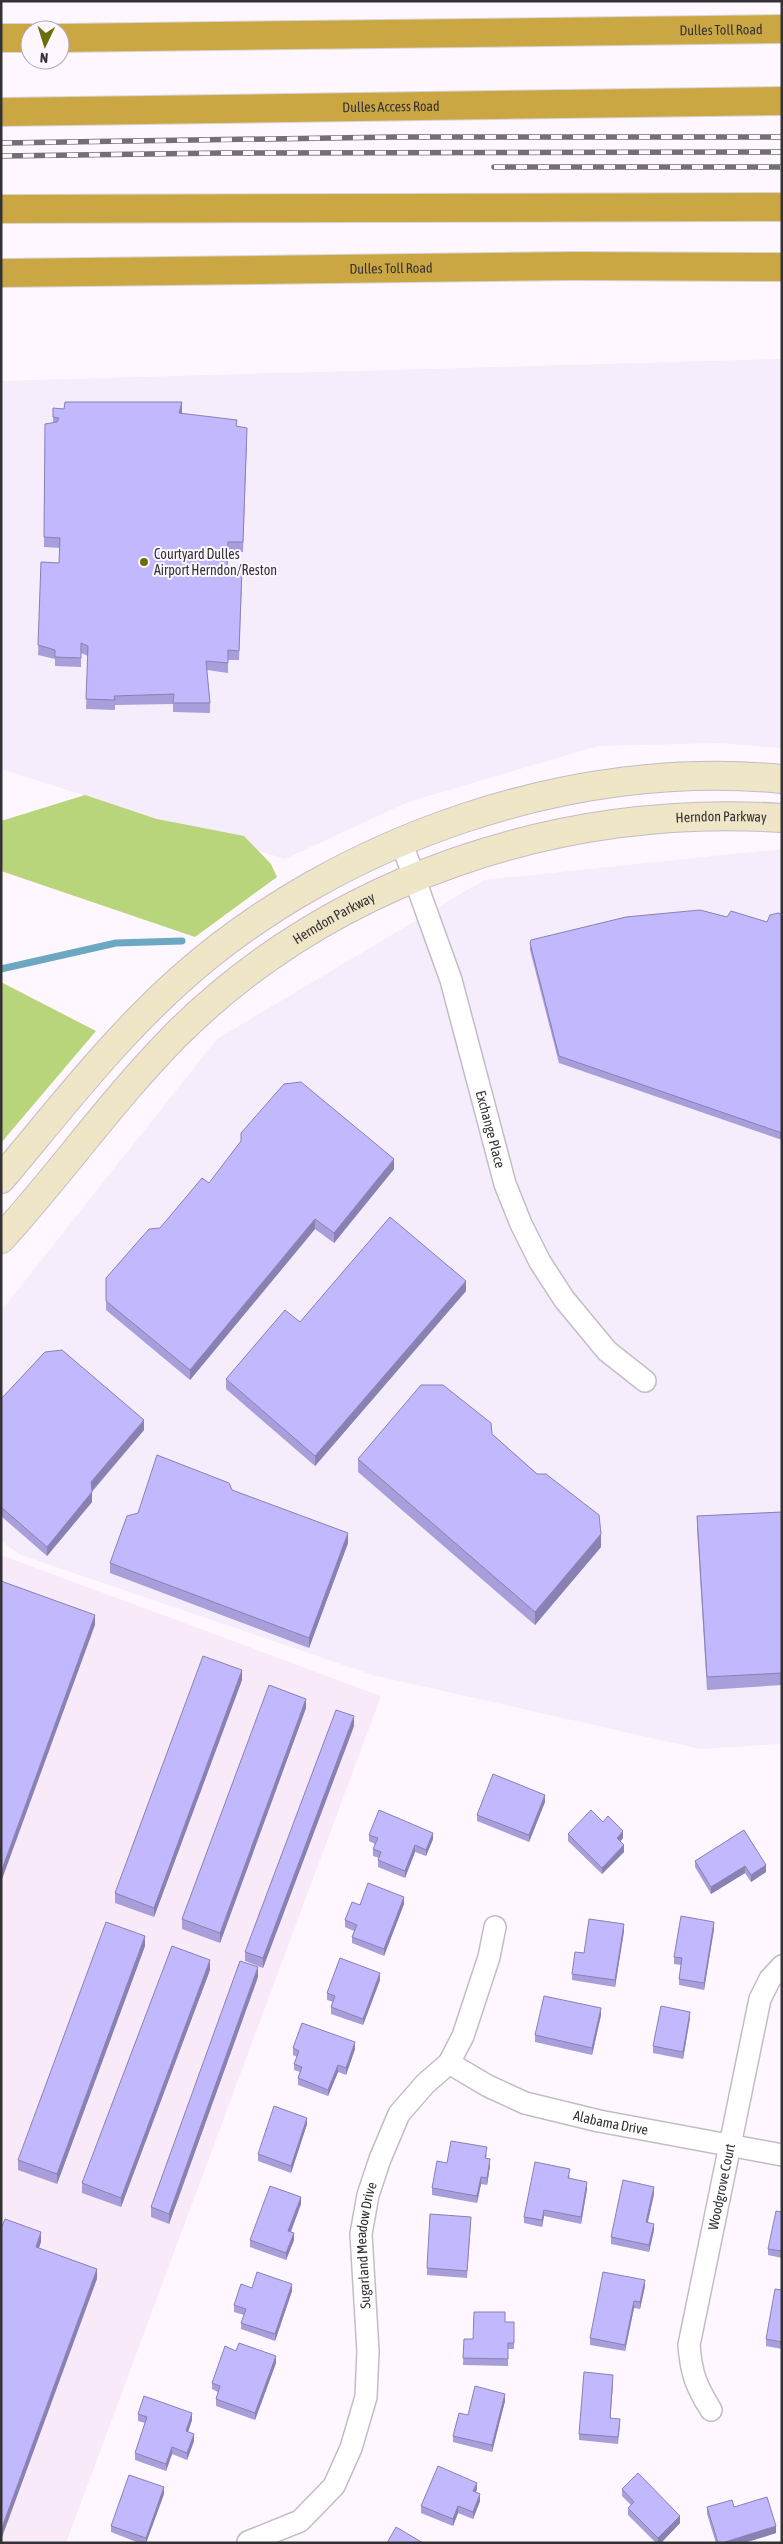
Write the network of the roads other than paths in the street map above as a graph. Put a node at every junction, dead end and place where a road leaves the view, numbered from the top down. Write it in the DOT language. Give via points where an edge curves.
graph roads {
  1 [pos="782,29"];
  2 [pos="1,38"];
  3 [pos="20,38"];
  4 [pos="70,38"];
  5 [pos="782,102"];
  6 [pos="1,112"];
  7 [pos="782,207"];
  8 [pos="1,209"];
  9 [pos="782,267"];
  10 [pos="1,273"];
  11 [pos="782,779"];
  12 [pos="782,818"];
  13 [pos="401,841"];
  14 [pos="415,877"];
  15 [pos="1,1179"];
  16 [pos="1,1239"];
  17 [pos="645,1381"];
  18 [pos="495,1927"];
  19 [pos="782,1966"];
  20 [pos="449,2063"];
  21 [pos="730,2144"];
  22 [pos="782,2155"];
  23 [pos="711,2410"];
  24 [pos="248,2542"];
  1 -- 4 [label="highway, Dulles Toll Road"];
  2 -- 3 [label="highway"];
  5 -- 6 [label="highway, Dulles Access Road"];
  7 -- 8 [label="highway"];
  9 -- 10 [label="highway, Dulles Toll Road" via="573,266"];
  11 -- 13 [label="main road" via="685,777 591,788 499,808"];
  12 -- 14 [label="main road, Herndon Parkway" via="682,817 561,832 490,850"];
  13 -- 14 [label="street, Exchange Place"];
  13 -- 15 [label="main road" via="346,867 281,904 184,976 103,1057"];
  14 -- 16 [label="main road, Herndon Parkway" via="300,938 205,1008 121,1095"];
  14 -- 17 [label="street, Exchange Place" via="451,980 505,1184 521,1224 564,1299 607,1351"];
  18 -- 20 [label="street, Sugarland Meadow Drive" via="475,2002"];
  19 -- 21 [label="street, Woodgrove Court" via="770,1979 760,1999"];
  20 -- 21 [label="street, Alabama Drive" via="525,2103 599,2121"];
  20 -- 24 [label="street, Sugarland Meadow Drive" via="399,2114 368,2195 360,2234 368,2351 366,2397 351,2448 334,2486 300,2521"];
  21 -- 22 [label="street, Alabama Drive"];
  21 -- 23 [label="street, Woodgrove Court" via="690,2345 690,2367 697,2388"];
}
